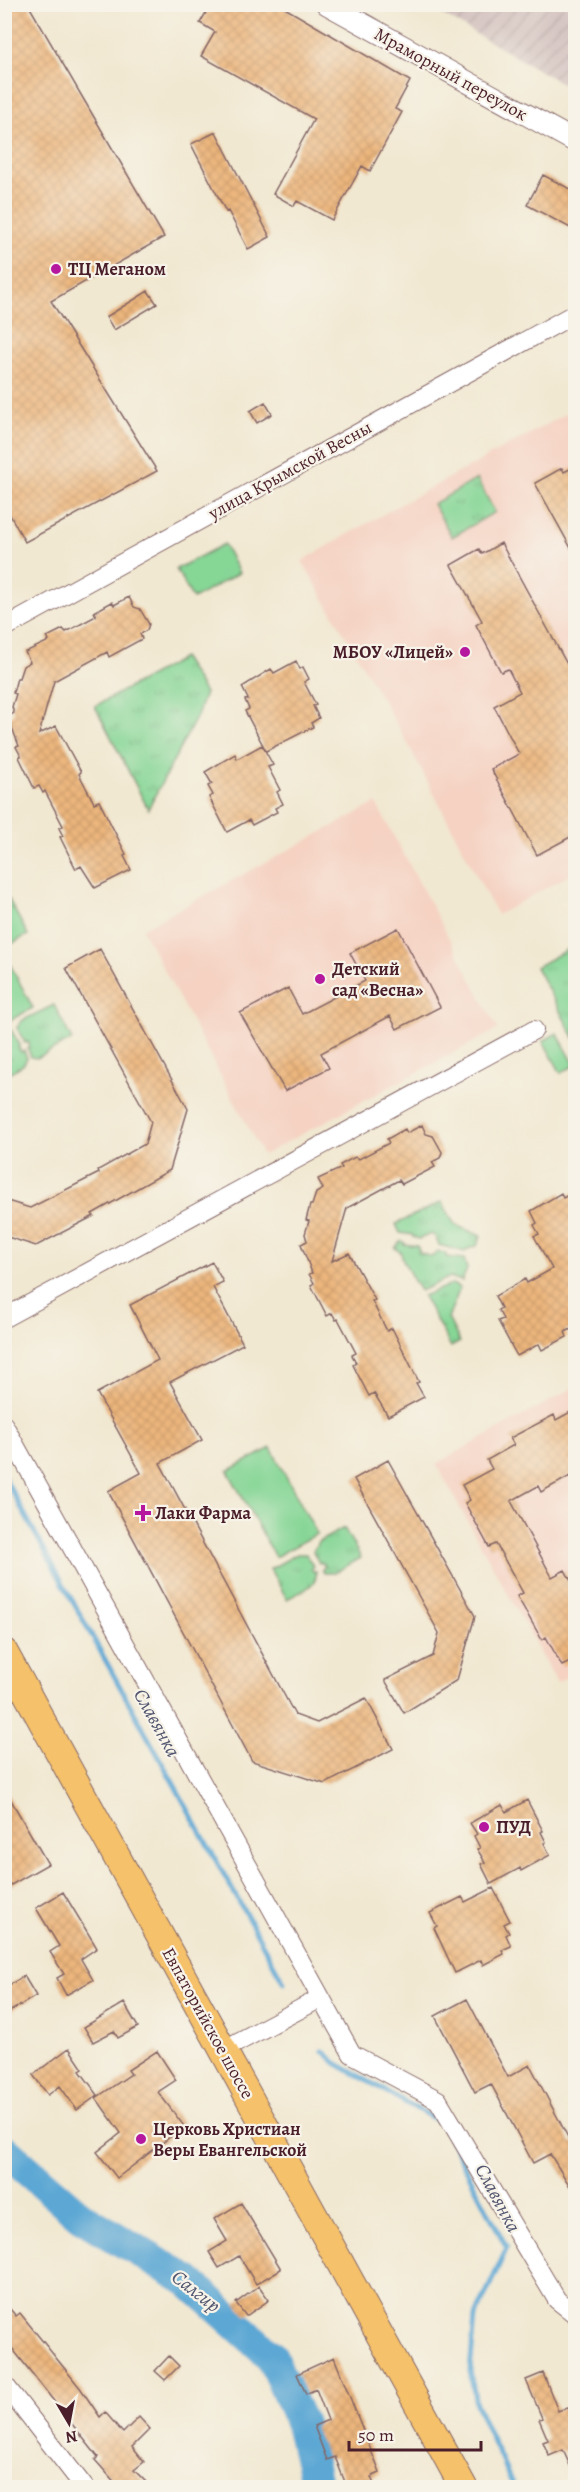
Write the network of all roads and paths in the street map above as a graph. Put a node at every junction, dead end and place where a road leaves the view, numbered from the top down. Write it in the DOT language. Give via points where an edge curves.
graph roads {
  1 [pos="327,4"];
  2 [pos="576,142"];
  3 [pos="576,313"];
  4 [pos="4,628"];
  5 [pos="534,1030"];
  6 [pos="4,1318"];
  7 [pos="4,1425"];
  8 [pos="4,1652"];
  9 [pos="321,1998"];
  10 [pos="223,2050"];
  11 [pos="576,2315"];
  12 [pos="4,2384"];
  13 [pos="85,2487"];
  14 [pos="465,2487"];
  1 -- 2 [label="street, Мраморный переулок"];
  3 -- 4 [label="street, улица Крымской Весны"];
  5 -- 6 [label="street"];
  7 -- 9 [label="street"];
  8 -- 10 [label="main road, Евпаторийское шоссе"];
  9 -- 10 [label="street"];
  9 -- 11 [label="street" via="352,2054 438,2100 557,2300"];
  10 -- 14 [label="main road, Евпаторийское шоссе"];
  12 -- 13 [label="street"];
}
